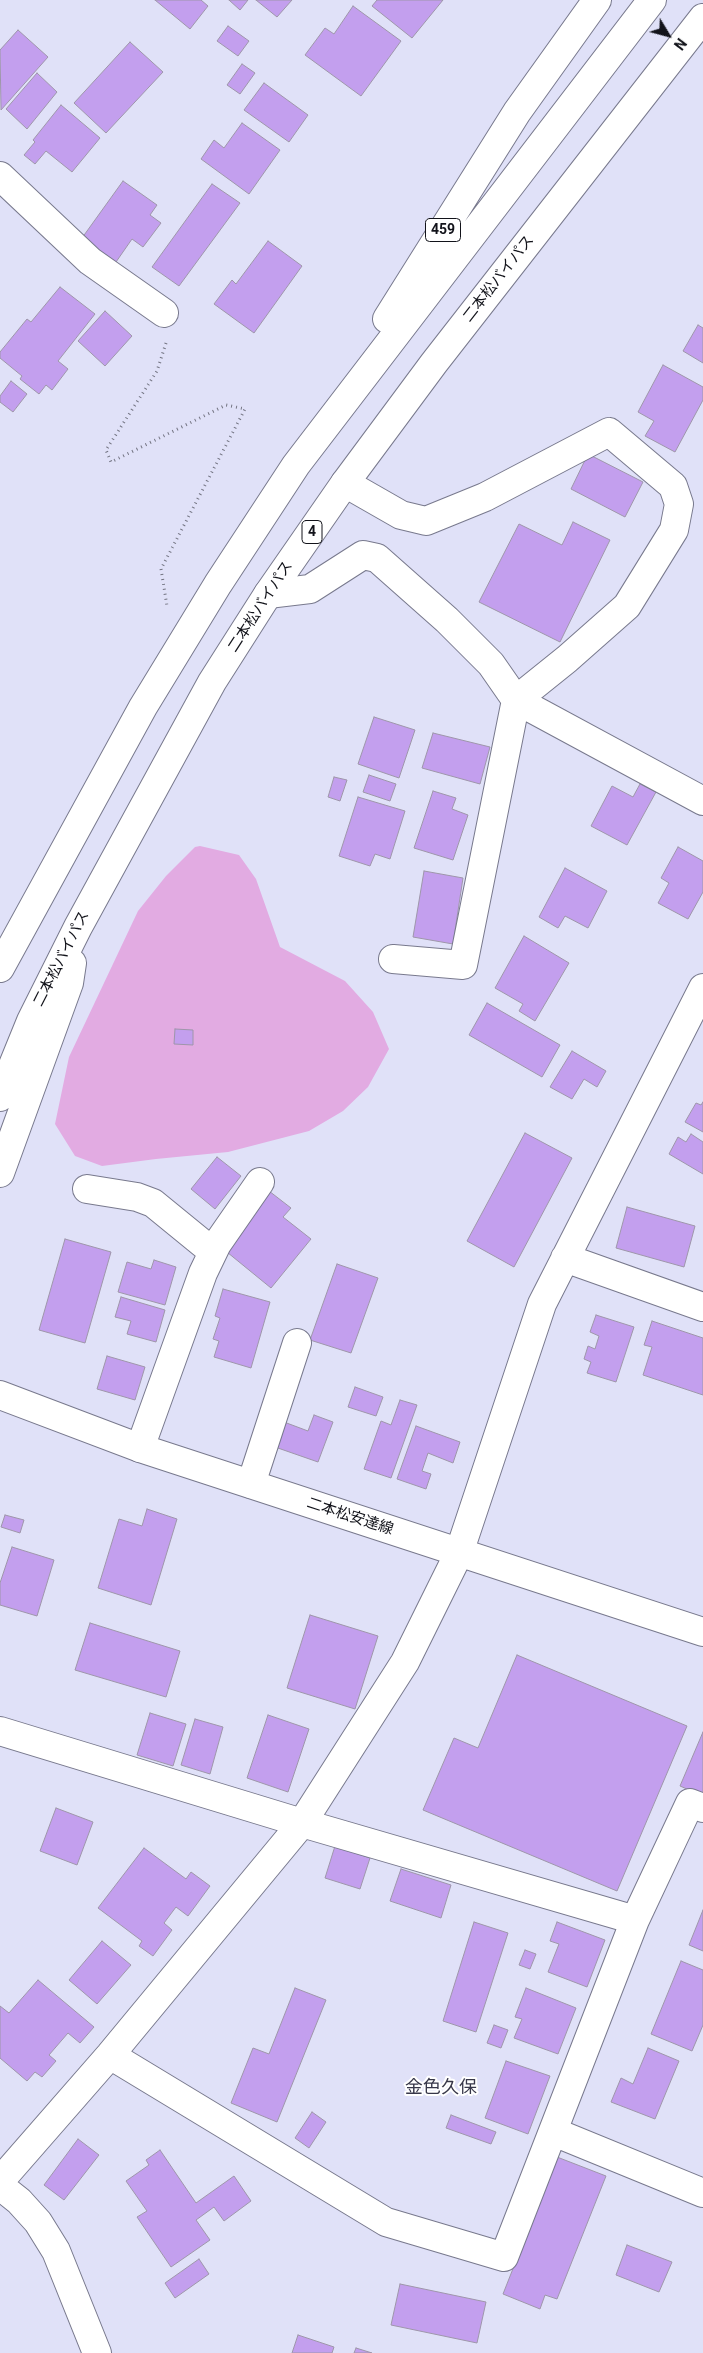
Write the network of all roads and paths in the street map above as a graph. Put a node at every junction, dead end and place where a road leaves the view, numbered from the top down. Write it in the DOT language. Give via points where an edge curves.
graph roads {
  1 [pos="597,0"];
  2 [pos="652,0"];
  3 [pos="703,18"];
  4 [pos="0,176"];
  5 [pos="164,312"];
  6 [pos="296,465"];
  7 [pos="345,484"];
  8 [pos="268,594"];
  9 [pos="176,653"];
  10 [pos="516,700"];
  11 [pos="703,801"];
  12 [pos="78,927"];
  13 [pos="393,959"];
  14 [pos="0,968"];
  15 [pos="703,988"];
  16 [pos="0,1098"];
  17 [pos="0,1173"];
  18 [pos="260,1182"];
  19 [pos="86,1189"];
  20 [pos="213,1252"];
  21 [pos="565,1258"];
  22 [pos="703,1307"];
  23 [pos="297,1343"];
  24 [pos="0,1396"];
  25 [pos="140,1448"];
  26 [pos="252,1484"];
  27 [pos="459,1553"];
  28 [pos="703,1632"];
  29 [pos="0,1731"];
  30 [pos="703,1808"];
  31 [pos="302,1823"];
  32 [pos="635,1920"];
  33 [pos="110,2056"];
  34 [pos="554,2132"];
  35 [pos="0,2182"];
  36 [pos="0,2186"];
  37 [pos="703,2193"];
  38 [pos="97,2353"];
  1 -- 6 [label="main road, 459" via="517,112"];
  2 -- 6 [label="main road"];
  3 -- 7 [label="main road, 二本松バイパス / 4" via="434,363"];
  4 -- 5 [label="main road" via="90,261"];
  5 -- 9 [label="path" via="171,327 158,371 106,450 112,462 226,406 245,409 161,569"];
  6 -- 9 [label="main road"];
  7 -- 8 [label="main road, 二本松バイパス / 4"];
  7 -- 10 [label="main road" via="401,515 426,521 485,497 609,432 673,486 679,504 674,530 626,606"];
  8 -- 10 [label="main road" via="310,589 363,555 378,558 491,664"];
  8 -- 12 [label="main road, 二本松バイパス / 4" via="212,682"];
  9 -- 14 [label="main road" via="138,715"];
  10 -- 11 [label="main road"];
  10 -- 13 [label="main road" via="463,965"];
  12 -- 16 [label="main road, 二本松バイパス / 4" via="31,1021"];
  12 -- 17 [label="main road" via="69,983"];
  15 -- 21 [label="main road"];
  18 -- 20 [label="main road"];
  19 -- 20 [label="main road" via="137,1197 153,1203"];
  20 -- 25 [label="main road" via="202,1273"];
  21 -- 22 [label="main road"];
  21 -- 27 [label="main road" via="542,1304"];
  23 -- 26 [label="main road"];
  24 -- 25 [label="main road, 二本松安達線"];
  25 -- 26 [label="main road, 二本松安達線"];
  26 -- 27 [label="main road, 二本松安達線"];
  27 -- 28 [label="main road, 二本松安達線"];
  27 -- 31 [label="main road" via="405,1662"];
  29 -- 31 [label="main road"];
  30 -- 32 [label="main road" via="690,1803"];
  31 -- 32 [label="main road"];
  31 -- 33 [label="main road"];
  32 -- 34 [label="main road"];
  33 -- 34 [label="main road" via="386,2222 504,2257"];
  33 -- 35 [label="main road"];
  34 -- 37 [label="main road"];
  36 -- 38 [label="main road" via="38,2222 56,2251"];
}
